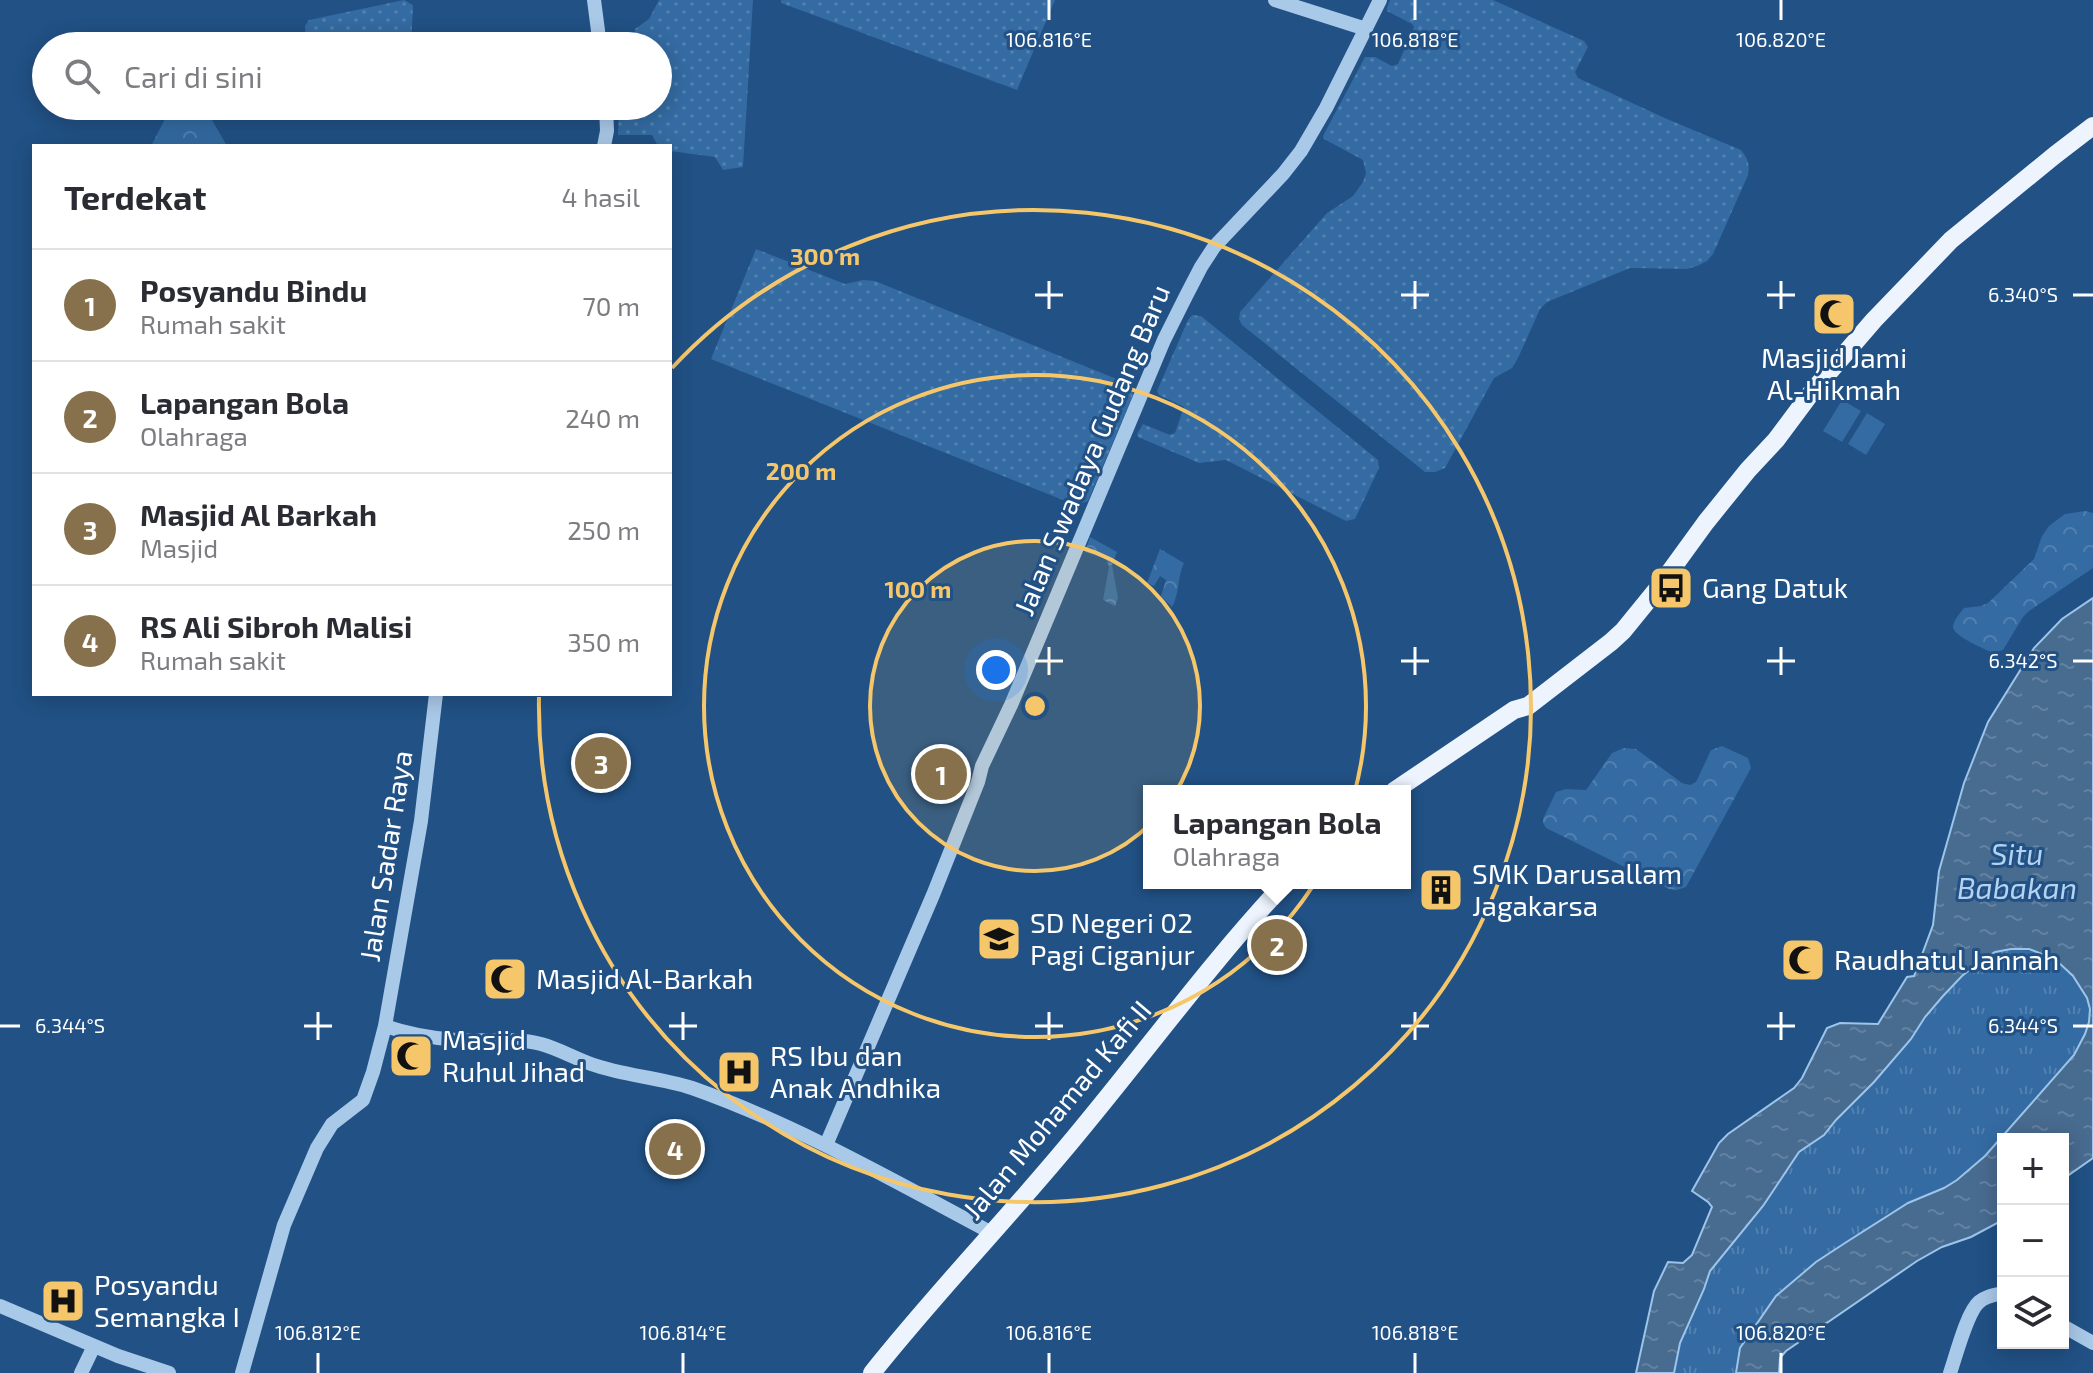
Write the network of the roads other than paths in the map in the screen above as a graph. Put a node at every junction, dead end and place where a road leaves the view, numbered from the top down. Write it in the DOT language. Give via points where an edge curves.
graph roads {
  1 [pos="594,0"];
  2 [pos="1275,0"];
  3 [pos="1380,0"];
  4 [pos="1366,29"];
  5 [pos="598,32"];
  6 [pos="607,120"];
  7 [pos="2093,126"];
  8 [pos="604,144"];
  9 [pos="436,696"];
  10 [pos="1403,785"];
  11 [pos="1280,889"];
  12 [pos="385,1026"];
  13 [pos="826,1145"];
  14 [pos="992,1233"];
  15 [pos="1997,1294"];
  16 [pos="0,1306"];
  17 [pos="2069,1329"];
  18 [pos="2093,1343"];
  19 [pos="94,1346"];
  20 [pos="81,1373"];
  21 [pos="169,1373"];
  22 [pos="242,1373"];
  23 [pos="872,1373"];
  24 [pos="1950,1373"];
  1 -- 5 [label="street"];
  2 -- 4 [label="street"];
  3 -- 4 [label="street, Jalan Swadaya Gudang Baru"];
  4 -- 13 [label="street, Jalan Swadaya Gudang Baru" via="1301,151 1214,247 1164,340"];
  6 -- 8 [label="street"];
  7 -- 10 [label="main road" via="1951,240 1874,320 1617,637 1528,706 1514,710"];
  9 -- 12 [label="street, Jalan Sadar Raya" via="421,821"];
  11 -- 14 [label="main road, Jalan Mohamad Kafi II"];
  12 -- 13 [label="street" via="458,1040 542,1044 591,1064 689,1087"];
  12 -- 22 [label="street, Jalan Sadar Raya" via="363,1100 332,1124 284,1225"];
  13 -- 14 [label="street"];
  14 -- 23 [label="main road, Jalan Mohamad Kafi II"];
  15 -- 24 [label="street" via="1971,1313"];
  16 -- 19 [label="street"];
  17 -- 18 [label="street"];
  19 -- 20 [label="street"];
  19 -- 21 [label="street"];
}
